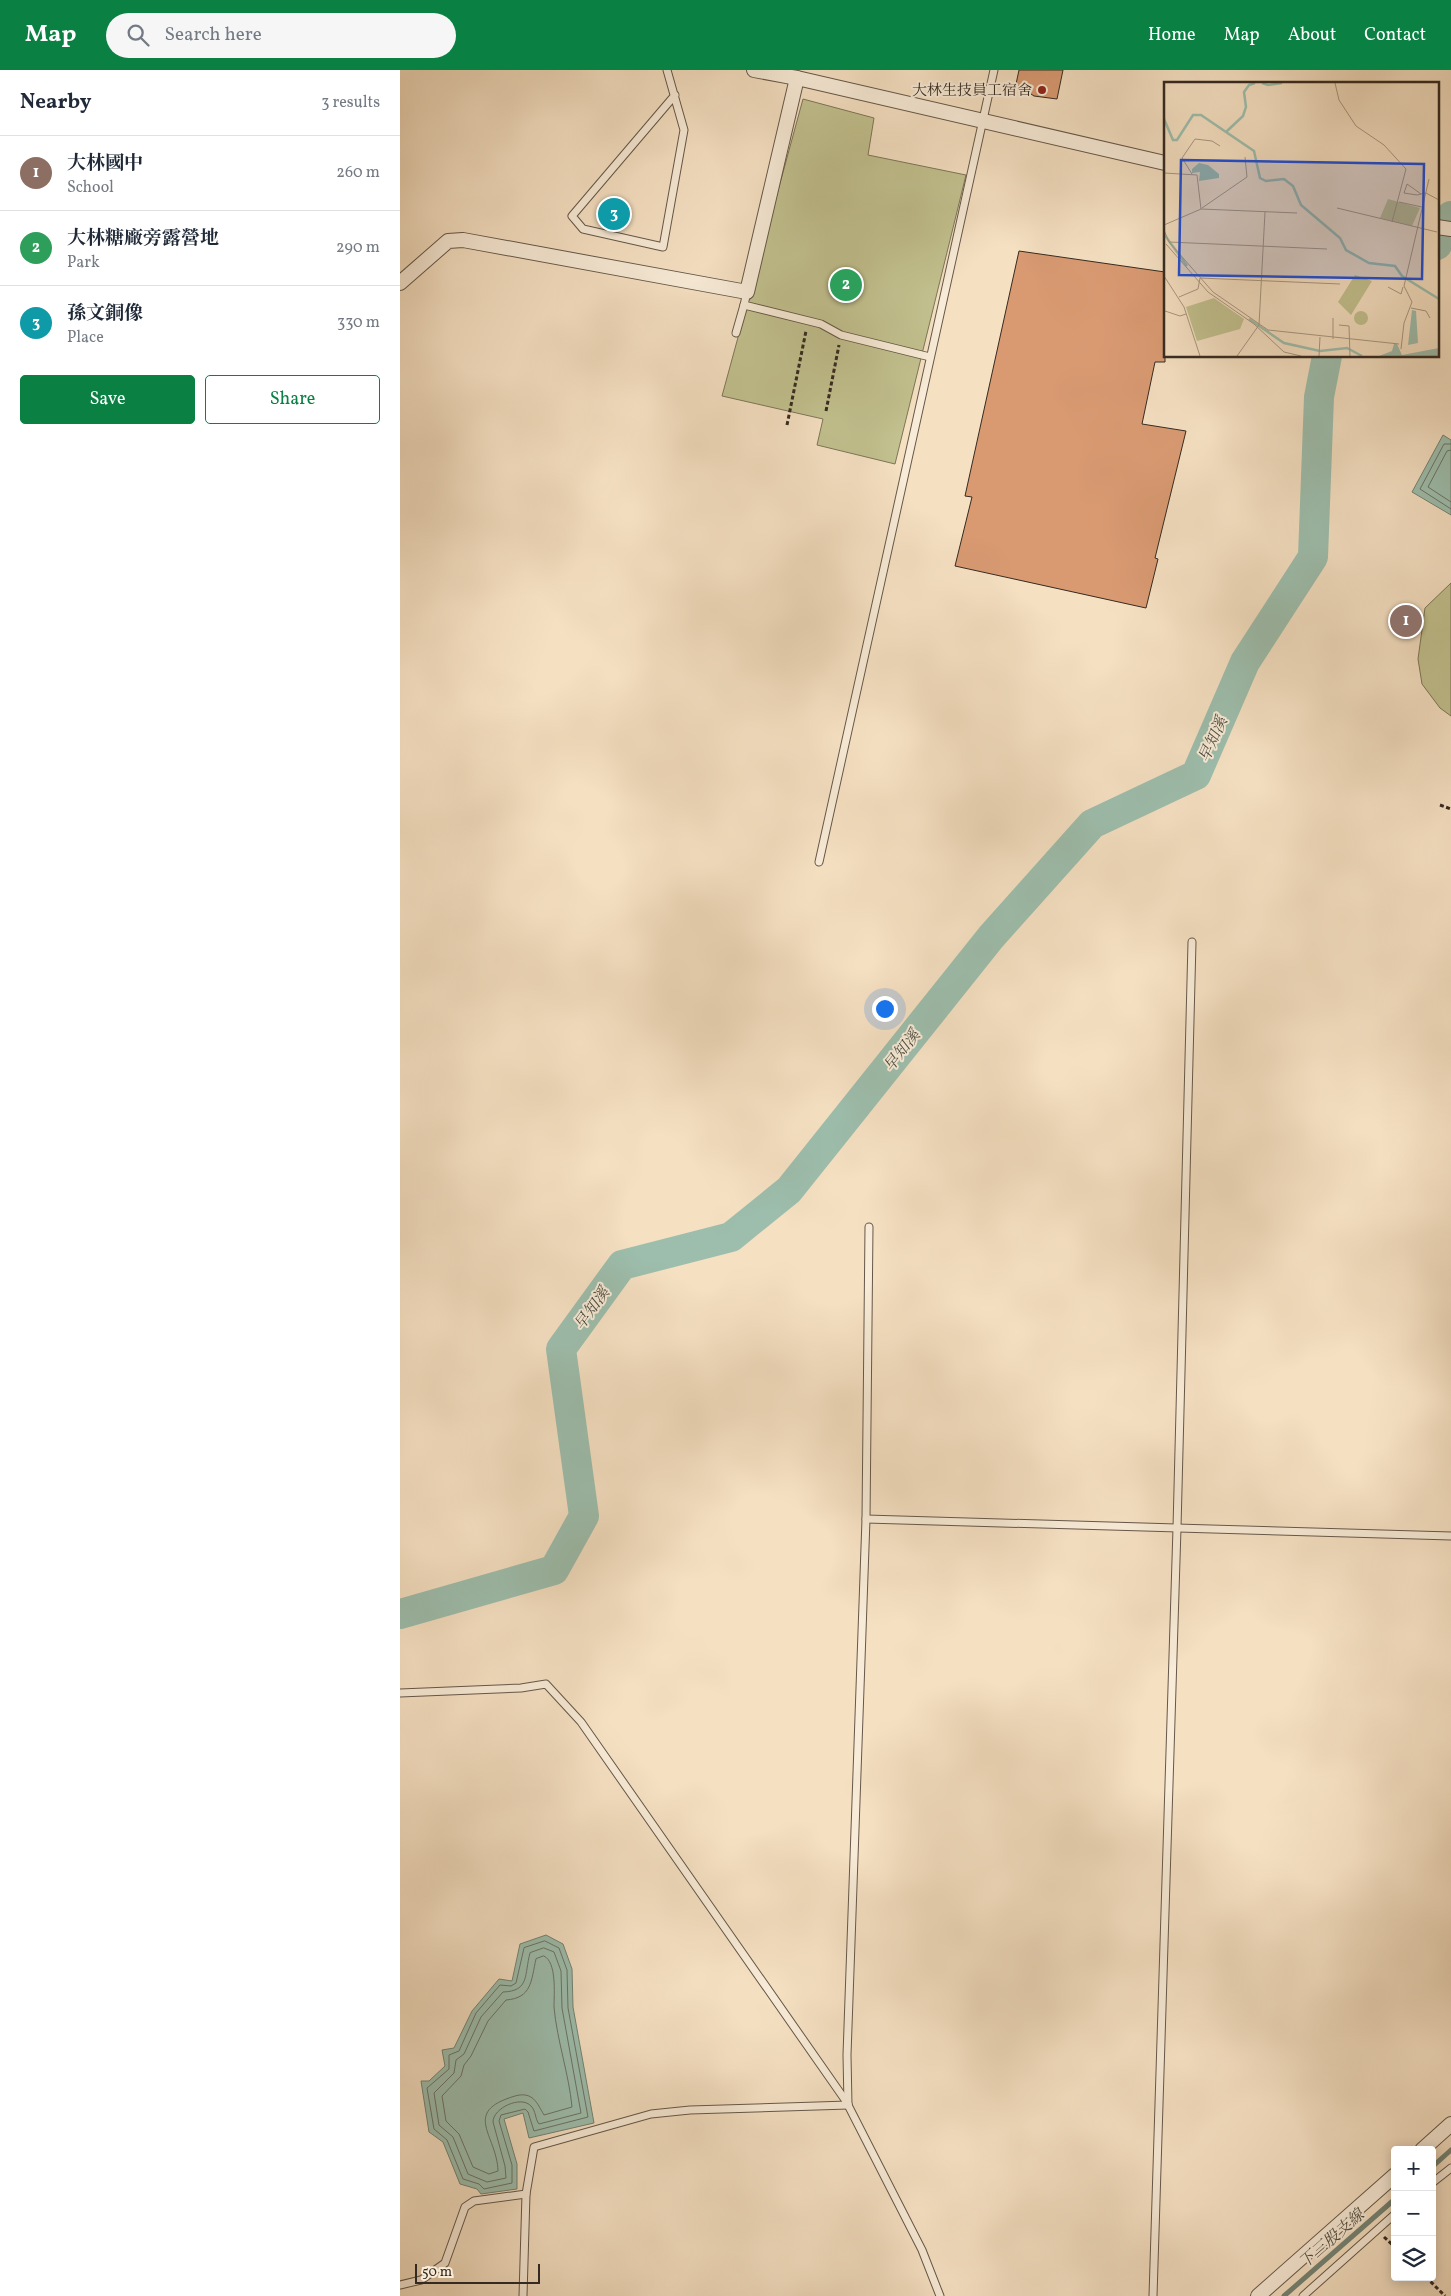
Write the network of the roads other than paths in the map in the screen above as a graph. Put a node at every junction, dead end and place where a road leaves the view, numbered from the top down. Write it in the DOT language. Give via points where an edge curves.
graph roads {
  1 [pos="667,70"];
  2 [pos="754,70"];
  3 [pos="994,70"];
  4 [pos="797,78"];
  5 [pos="675,95"];
  6 [pos="983,121"];
  7 [pos="1164,164"];
  8 [pos="1438,227"];
  9 [pos="1451,229"];
  10 [pos="400,283"];
  11 [pos="746,298"];
  12 [pos="736,333"];
  13 [pos="930,357"];
  14 [pos="819,862"];
  15 [pos="1192,942"];
  16 [pos="869,1227"];
  17 [pos="866,1519"];
  18 [pos="1177,1528"];
  19 [pos="1451,1536"];
  20 [pos="400,1693"];
  21 [pos="848,2105"];
  22 [pos="1451,2124"];
  23 [pos="1426,2146"];
  24 [pos="1451,2168"];
  25 [pos="1391,2179"];
  26 [pos="1436,2180"];
  27 [pos="526,2194"];
  28 [pos="1391,2218"];
  29 [pos="400,2285"];
  30 [pos="523,2296"];
  31 [pos="940,2296"];
  32 [pos="1153,2296"];
  33 [pos="1258,2296"];
  34 [pos="1303,2296"];
  1 -- 5 [label="lane"];
  2 -- 4 [label="street"];
  3 -- 6 [label="lane"];
  4 -- 6 [label="street"];
  4 -- 11 [label="street"];
  5 -- 5 [label="lane" via="572,216 582,229 663,247 684,130"];
  6 -- 7 [label="street"];
  6 -- 13 [label="lane"];
  8 -- 9 [label="street"];
  10 -- 11 [label="street" via="448,241 463,240"];
  11 -- 12 [label="lane"];
  11 -- 13 [label="lane" via="821,324 841,335"];
  13 -- 14 [label="lane"];
  15 -- 18 [label="lane"];
  16 -- 17 [label="lane"];
  17 -- 18 [label="lane"];
  17 -- 21 [label="lane" via="847,2055"];
  18 -- 19 [label="lane"];
  18 -- 32 [label="lane"];
  20 -- 21 [label="lane" via="546,1684 581,1722"];
  21 -- 27 [label="lane" via="651,2114 534,2147"];
  21 -- 31 [label="lane" via="922,2250"];
  22 -- 23 [label="street"];
  24 -- 26 [label="lane"];
  25 -- 33 [label="street"];
  27 -- 29 [label="lane" via="474,2201 465,2207 445,2263 421,2280"];
  27 -- 30 [label="lane"];
  28 -- 34 [label="lane"];
}
